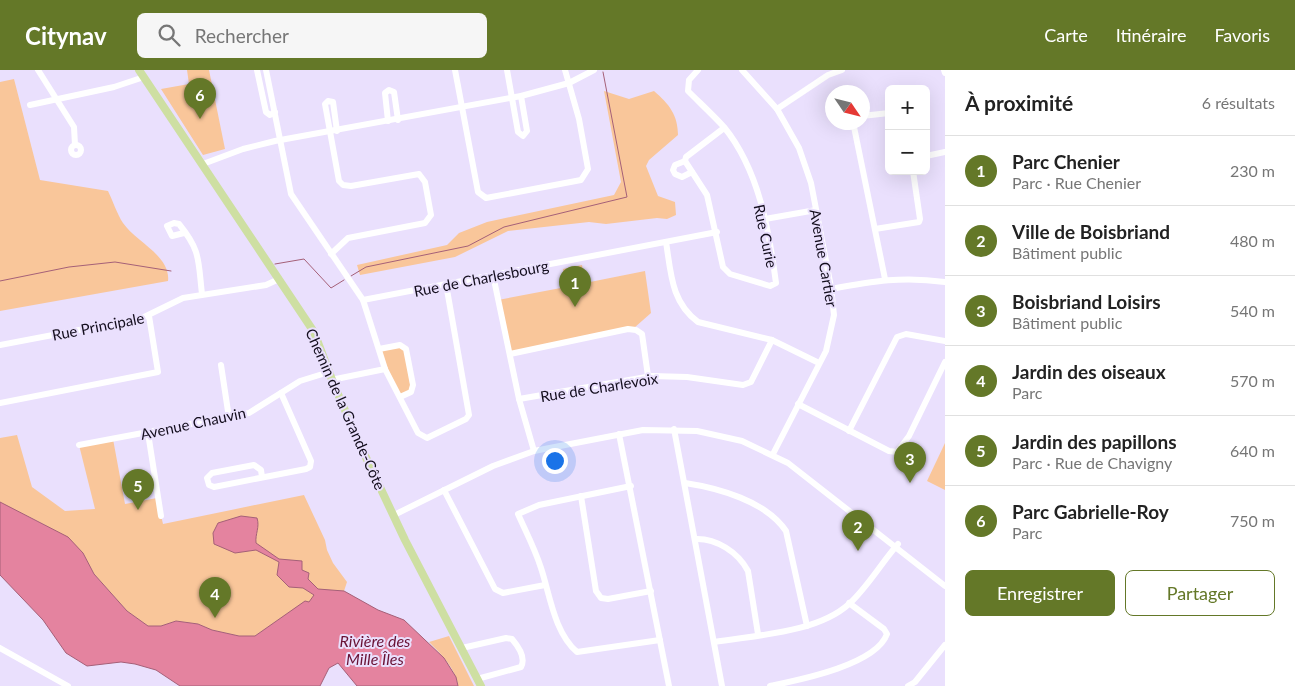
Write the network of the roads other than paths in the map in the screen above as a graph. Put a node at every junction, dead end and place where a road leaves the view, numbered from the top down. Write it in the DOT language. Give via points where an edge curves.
graph roads {
  1 [pos="38,70"];
  2 [pos="257,70"];
  3 [pos="266,70"];
  4 [pos="455,70"];
  5 [pos="507,70"];
  6 [pos="565,70"];
  7 [pos="594,70"];
  8 [pos="698,70"];
  9 [pos="742,70"];
  10 [pos="842,70"];
  11 [pos="142,73"];
  12 [pos="569,83"];
  13 [pos="521,96"];
  14 [pos="512,98"];
  15 [pos="56,99"];
  16 [pos="30,105"];
  17 [pos="461,108"];
  18 [pos="777,109"];
  19 [pos="275,112"];
  20 [pos="885,113"];
  21 [pos="870,115"];
  22 [pos="398,120"];
  23 [pos="388,121"];
  24 [pos="724,128"];
  25 [pos="855,130"];
  26 [pos="337,131"];
  27 [pos="329,132"];
  28 [pos="279,140"];
  29 [pos="75,145"];
  30 [pos="945,152"];
  31 [pos="930,155"];
  32 [pos="685,161"];
  33 [pos="203,164"];
  34 [pos="692,172"];
  35 [pos="914,175"];
  36 [pos="816,210"];
  37 [pos="765,219"];
  38 [pos="875,229"];
  39 [pos="717,232"];
  40 [pos="184,233"];
  41 [pos="666,242"];
  42 [pos="331,254"];
  43 [pos="493,275"];
  44 [pos="279,279"];
  45 [pos="885,279"];
  46 [pos="945,282"];
  47 [pos="446,284"];
  48 [pos="831,289"];
  49 [pos="202,294"];
  50 [pos="363,300"];
  51 [pos="149,316"];
  52 [pos="772,340"];
  53 [pos="945,341"];
  54 [pos="0,345"];
  55 [pos="379,349"];
  56 [pos="510,354"];
  57 [pos="945,362"];
  58 [pos="819,363"];
  59 [pos="221,365"];
  60 [pos="385,369"];
  61 [pos="330,376"];
  62 [pos="648,376"];
  63 [pos="281,393"];
  64 [pos="400,397"];
  65 [pos="519,399"];
  66 [pos="0,403"];
  67 [pos="798,404"];
  68 [pos="229,418"];
  69 [pos="674,429"];
  70 [pos="849,430"];
  71 [pos="148,432"];
  72 [pos="620,434"];
  73 [pos="79,445"];
  74 [pos="534,451"];
  75 [pos="773,454"];
  76 [pos="262,478"];
  77 [pos="685,483"];
  78 [pos="631,486"];
  79 [pos="444,490"];
  80 [pos="581,496"];
  81 [pos="394,515"];
  82 [pos="161,516"];
  83 [pos="695,539"];
  84 [pos="896,546"];
  85 [pos="545,585"];
  86 [pos="945,586"];
  87 [pos="651,591"];
  88 [pos="850,603"];
  89 [pos="807,626"];
  90 [pos="758,634"];
  91 [pos="660,640"];
  92 [pos="714,642"];
  93 [pos="945,645"];
  94 [pos="0,648"];
  95 [pos="462,648"];
  96 [pos="479,683"];
  97 [pos="917,684"];
  98 [pos="68,686"];
  99 [pos="669,686"];
  100 [pos="722,686"];
  101 [pos="770,686"];
  102 [pos="908,686"];
  1 -- 15 [label="street"];
  2 -- 19 [label="street" via="266,112 270,115"];
  3 -- 19 [label="street"];
  4 -- 17 [label="street"];
  5 -- 14 [label="street"];
  6 -- 12 [label="street"];
  7 -- 12 [label="street"];
  8 -- 24 [label="street, Rue Curie" via="689,80 688,91"];
  9 -- 18 [label="street, Avenue Cartier"];
  10 -- 18 [label="street" via="828,75"];
  11 -- 15 [label="street" via="129,83"];
  11 -- 33 [label="main road, Chemin de la Grande-Côte"];
  12 -- 13 [label="street"];
  12 -- 17 [label="street" via="588,169 581,180 486,198 478,192"];
  13 -- 14 [label="street"];
  13 -- 14 [label="street" via="527,131 524,136 518,133"];
  14 -- 17 [label="street"];
  15 -- 16 [label="street"];
  15 -- 29 [label="street" via="75,129"];
  17 -- 22 [label="street"];
  18 -- 36 [label="street, Avenue Cartier" via="799,148"];
  19 -- 28 [label="street"];
  20 -- 21 [label="street"];
  22 -- 23 [label="street"];
  22 -- 23 [label="street" via="394,92 389,90 385,93"];
  23 -- 26 [label="street"];
  24 -- 32 [label="street"];
  24 -- 37 [label="street, Rue Curie" via="746,161"];
  25 -- 38 [label="street"];
  26 -- 27 [label="street"];
  26 -- 27 [label="street" via="333,102 328,100 325,104"];
  27 -- 28 [label="street"];
  27 -- 42 [label="street" via="339,181 343,185 419,174 425,182 431,215 425,223 348,238"];
  28 -- 33 [label="street"];
  28 -- 42 [label="street" via="291,194"];
  30 -- 31 [label="street"];
  32 -- 34 [label="street, Rue Curie"];
  32 -- 34 [label="street" via="675,165 675,174 682,177"];
  33 -- 44 [label="main road, Chemin de la Grande-Côte"];
  34 -- 39 [label="street, Rue Curie" via="707,195"];
  35 -- 38 [label="street" via="919,222"];
  36 -- 37 [label="street"];
  36 -- 48 [label="street, Avenue Cartier"];
  37 -- 39 [label="street, Rue Curie" via="776,283 770,286 730,274 723,267"];
  38 -- 45 [label="street"];
  39 -- 41 [label="street, Rue de Charlesbourg"];
  40 -- 49 [label="street" via="197,249"];
  41 -- 43 [label="street, Rue de Charlesbourg"];
  41 -- 52 [label="street" via="674,286 681,306 688,314 698,322"];
  42 -- 50 [label="street"];
  43 -- 47 [label="street, Rue de Charlesbourg"];
  43 -- 56 [label="street"];
  44 -- 49 [label="street, Rue Principale"];
  44 -- 61 [label="main road, Chemin de la Grande-Côte" via="315,333"];
  45 -- 46 [label="street"];
  45 -- 48 [label="street"];
  47 -- 50 [label="street, Rue de Charlesbourg"];
  47 -- 64 [label="street" via="469,415 427,438 422,437"];
  48 -- 58 [label="street, Avenue Cartier" via="832,328"];
  49 -- 51 [label="street, Rue Principale" via="178,300"];
  50 -- 55 [label="street"];
  51 -- 54 [label="street, Rue Principale"];
  51 -- 66 [label="street" via="158,372"];
  52 -- 58 [label="street"];
  52 -- 62 [label="street, Rue de Charlevoix" via="751,382 743,385 687,377"];
  53 -- 70 [label="street" via="906,334 897,337"];
  55 -- 60 [label="street"];
  55 -- 64 [label="street" via="400,344 406,349 413,385 411,392"];
  56 -- 62 [label="street" via="636,330 642,334"];
  56 -- 65 [label="street"];
  57 -- 70 [label="street" via="909,436 898,451 889,451"];
  58 -- 67 [label="street, Avenue Cartier"];
  59 -- 68 [label="street"];
  60 -- 61 [label="street, Avenue Chauvin"];
  60 -- 64 [label="street"];
  61 -- 63 [label="street, Avenue Chauvin" via="305,379"];
  61 -- 81 [label="main road, Chemin de la Grande-Côte"];
  62 -- 65 [label="street, Rue de Charlevoix"];
  63 -- 68 [label="street, Avenue Chauvin" via="249,413"];
  63 -- 76 [label="street" via="311,466"];
  65 -- 74 [label="street"];
  67 -- 70 [label="street"];
  67 -- 75 [label="street, Avenue Cartier"];
  68 -- 71 [label="street, Avenue Chauvin"];
  69 -- 72 [label="street"];
  69 -- 75 [label="street" via="719,434"];
  69 -- 77 [label="street"];
  71 -- 73 [label="street, Avenue Chauvin"];
  71 -- 82 [label="street"];
  72 -- 74 [label="street"];
  72 -- 78 [label="street"];
  74 -- 79 [label="street" via="498,463"];
  75 -- 84 [label="street" via="809,477"];
  76 -- 76 [label="street" via="214,487 209,485 208,478 212,472 254,465 261,470"];
  77 -- 83 [label="street"];
  77 -- 89 [label="street" via="725,491 761,509 782,526 786,531"];
  78 -- 80 [label="street"];
  78 -- 87 [label="street"];
  79 -- 81 [label="street"];
  79 -- 85 [label="street" via="495,589 503,593"];
  80 -- 85 [label="street" via="539,505 518,514"];
  80 -- 87 [label="street" via="596,591 601,598"];
  81 -- 95 [label="main road, Chemin de la Grande-Côte"];
  83 -- 90 [label="street" via="714,541 743,562 748,571"];
  83 -- 92 [label="street"];
  84 -- 86 [label="street"];
  84 -- 88 [label="street"];
  85 -- 91 [label="street" via="555,616 571,647 577,652"];
  87 -- 91 [label="street"];
  88 -- 89 [label="street"];
  88 -- 101 [label="street" via="884,629 885,639 845,667"];
  89 -- 90 [label="street"];
  90 -- 92 [label="street"];
  91 -- 99 [label="street"];
  92 -- 100 [label="street"];
  93 -- 97 [label="street"];
  94 -- 98 [label="street"];
  95 -- 96 [label="main road, Chemin de la Grande-Côte"];
  95 -- 96 [label="street" via="506,638 512,638 516,643 523,658 521,667"];
  97 -- 102 [label="street"];
}
